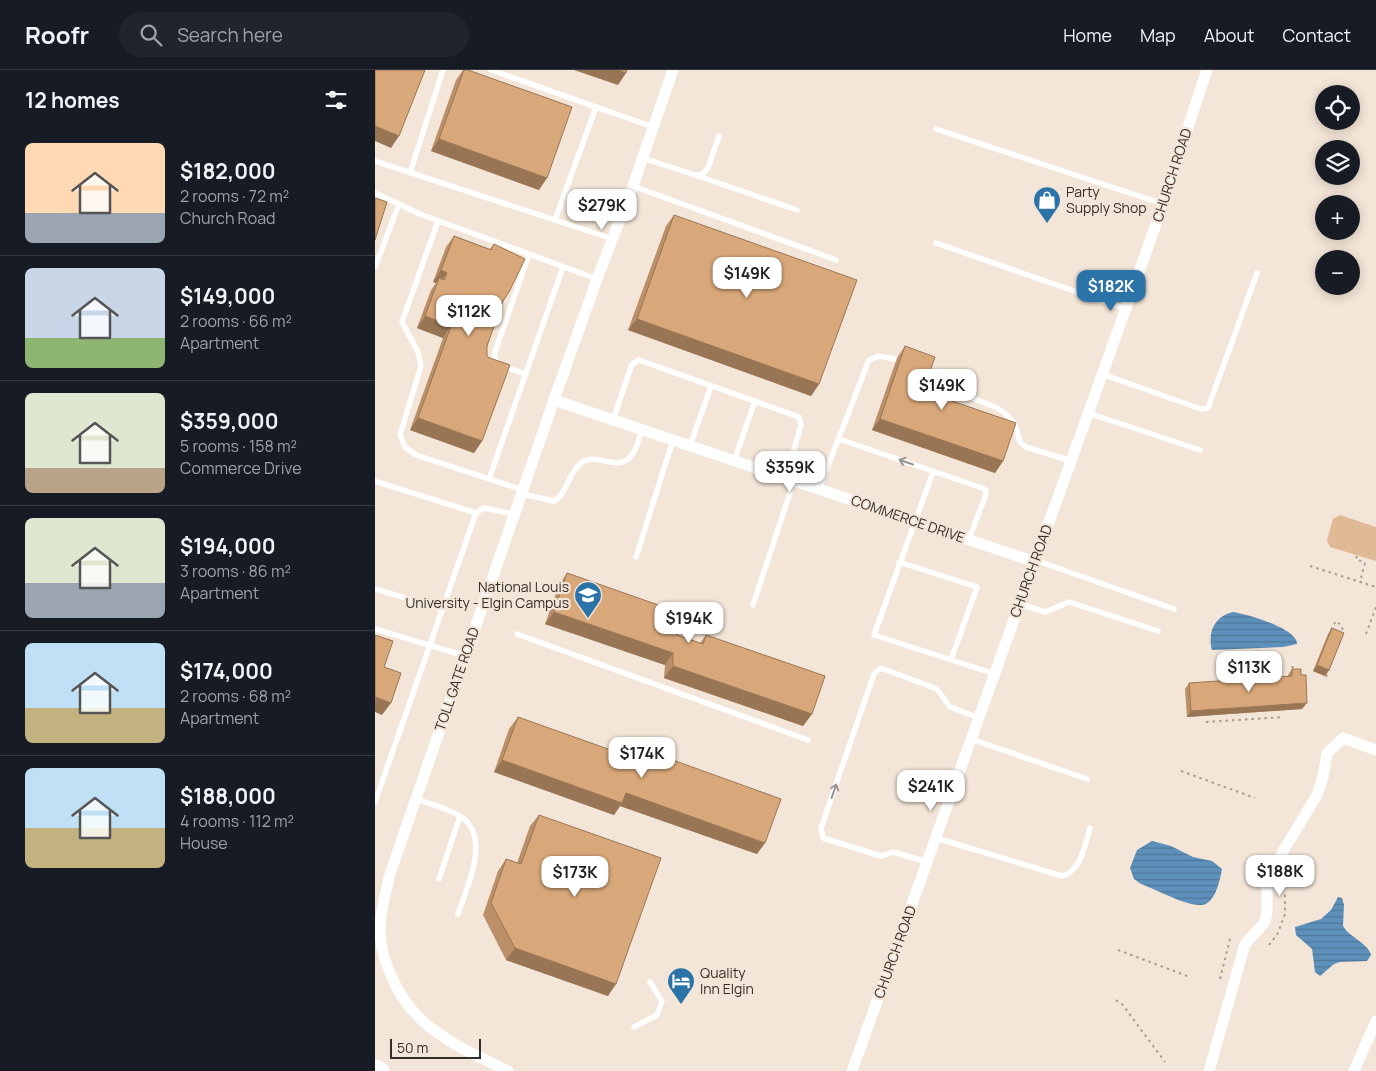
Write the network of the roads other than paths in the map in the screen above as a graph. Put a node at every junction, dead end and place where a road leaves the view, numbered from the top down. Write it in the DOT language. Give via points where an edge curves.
graph roads {
  1 [pos="443,70"];
  2 [pos="491,70"];
  3 [pos="673,70"];
  4 [pos="1207,70"];
  5 [pos="596,107"];
  6 [pos="653,127"];
  7 [pos="936,129"];
  8 [pos="719,136"];
  9 [pos="643,158"];
  10 [pos="375,161"];
  11 [pos="410,173"];
  12 [pos="698,176"];
  13 [pos="633,186"];
  14 [pos="375,193"];
  15 [pos="399,204"];
  16 [pos="1163,204"];
  17 [pos="797,210"];
  18 [pos="555,220"];
  19 [pos="438,221"];
  20 [pos="613,239"];
  21 [pos="936,243"];
  22 [pos="529,254"];
  23 [pos="836,260"];
  24 [pos="375,267"];
  25 [pos="563,267"];
  26 [pos="1257,273"];
  27 [pos="597,279"];
  28 [pos="1126,309"];
  29 [pos="912,364"];
  30 [pos="919,366"];
  31 [pos="526,374"];
  32 [pos="1102,374"];
  33 [pos="711,386"];
  34 [pos="554,400"];
  35 [pos="755,401"];
  36 [pos="1088,413"];
  37 [pos="613,420"];
  38 [pos="642,430"];
  39 [pos="839,439"];
  40 [pos="673,440"];
  41 [pos="690,446"];
  42 [pos="1200,450"];
  43 [pos="734,461"];
  44 [pos="1071,461"];
  45 [pos="933,472"];
  46 [pos="489,479"];
  47 [pos="790,480"];
  48 [pos="375,481"];
  49 [pos="819,489"];
  50 [pos="522,492"];
  51 [pos="476,513"];
  52 [pos="515,514"];
  53 [pos="914,520"];
  54 [pos="969,539"];
  55 [pos="636,557"];
  56 [pos="1035,561"];
  57 [pos="899,562"];
  58 [pos="375,589"];
  59 [pos="1019,604"];
  60 [pos="753,606"];
  61 [pos="442,609"];
  62 [pos="1174,609"];
  63 [pos="375,629"];
  64 [pos="1158,631"];
  65 [pos="517,634"];
  66 [pos="430,646"];
  67 [pos="465,656"];
  68 [pos="951,660"];
  69 [pos="995,674"];
  70 [pos="979,718"];
  71 [pos="808,740"];
  72 [pos="971,740"];
  73 [pos="1376,750"];
  74 [pos="1087,779"];
  75 [pos="416,799"];
  76 [pos="375,802"];
  77 [pos="460,816"];
  78 [pos="1090,828"];
  79 [pos="936,838"];
  80 [pos="927,862"];
  81 [pos="439,879"];
  82 [pos="458,914"];
  83 [pos="379,946"];
  84 [pos="650,982"];
  85 [pos="1376,1021"];
  86 [pos="634,1027"];
  87 [pos="375,1069"];
  88 [pos="380,1071"];
  89 [pos="508,1071"];
  90 [pos="852,1071"];
  91 [pos="1209,1071"];
  92 [pos="1354,1071"];
  1 -- 11 [label="lane"];
  2 -- 5 [label="lane"];
  3 -- 6 [label="street, TOLL GATE ROAD"];
  4 -- 16 [label="street, CHURCH ROAD"];
  5 -- 6 [label="lane"];
  5 -- 18 [label="lane"];
  6 -- 9 [label="street, TOLL GATE ROAD"];
  7 -- 16 [label="lane"];
  8 -- 12 [label="lane" via="708,168"];
  9 -- 12 [label="lane"];
  9 -- 13 [label="street, TOLL GATE ROAD"];
  10 -- 11 [label="lane"];
  11 -- 18 [label="lane"];
  12 -- 17 [label="lane"];
  13 -- 20 [label="street, TOLL GATE ROAD"];
  13 -- 23 [label="lane"];
  14 -- 15 [label="lane"];
  15 -- 19 [label="lane"];
  15 -- 24 [label="lane"];
  16 -- 28 [label="street, CHURCH ROAD"];
  18 -- 20 [label="lane"];
  19 -- 22 [label="lane"];
  19 -- 46 [label="lane" via="402,322 418,352 421,366 399,435 405,447 416,455"];
  20 -- 27 [label="street, TOLL GATE ROAD"];
  21 -- 28 [label="lane"];
  22 -- 25 [label="lane"];
  22 -- 31 [label="lane" via="495,355 498,365"];
  25 -- 27 [label="lane"];
  25 -- 31 [label="lane"];
  26 -- 32 [label="lane" via="1207,408 1201,409"];
  27 -- 34 [label="street, TOLL GATE ROAD"];
  28 -- 32 [label="street, CHURCH ROAD"];
  29 -- 39 [label="lane" via="879,356 869,360"];
  30 -- 44 [label="lane" via="927,369 950,390 997,408 1015,424 1019,442"];
  31 -- 46 [label="lane"];
  32 -- 36 [label="street, CHURCH ROAD"];
  33 -- 35 [label="lane"];
  33 -- 37 [label="lane" via="639,360 632,364"];
  33 -- 41 [label="lane"];
  34 -- 37 [label="street, COMMERCE DRIVE"];
  34 -- 50 [label="street, TOLL GATE ROAD"];
  35 -- 43 [label="lane"];
  35 -- 47 [label="lane" via="799,417 801,425"];
  36 -- 42 [label="lane"];
  36 -- 44 [label="street, CHURCH ROAD"];
  37 -- 38 [label="street, COMMERCE DRIVE"];
  38 -- 40 [label="street, COMMERCE DRIVE"];
  38 -- 50 [label="lane" via="633,454 626,461 618,465 593,459 582,463 555,502"];
  45 -- 39 [label="lane, one-way"];
  39 -- 49 [label="lane"];
  40 -- 41 [label="street, COMMERCE DRIVE"];
  40 -- 55 [label="lane"];
  41 -- 43 [label="street, COMMERCE DRIVE"];
  43 -- 47 [label="street, COMMERCE DRIVE"];
  44 -- 56 [label="street, CHURCH ROAD"];
  45 -- 53 [label="lane"];
  45 -- 54 [label="lane" via="985,490"];
  46 -- 50 [label="lane"];
  47 -- 49 [label="street, COMMERCE DRIVE"];
  47 -- 60 [label="lane"];
  48 -- 51 [label="lane"];
  49 -- 53 [label="street, COMMERCE DRIVE"];
  50 -- 52 [label="street, TOLL GATE ROAD"];
  51 -- 52 [label="lane" via="484,508"];
  51 -- 61 [label="lane"];
  52 -- 67 [label="street, TOLL GATE ROAD"];
  53 -- 54 [label="street, COMMERCE DRIVE"];
  53 -- 57 [label="lane"];
  54 -- 56 [label="street, COMMERCE DRIVE"];
  56 -- 59 [label="street, CHURCH ROAD"];
  56 -- 62 [label="lane"];
  57 -- 68 [label="lane" via="874,635"];
  57 -- 68 [label="lane" via="977,587"];
  58 -- 61 [label="lane"];
  59 -- 64 [label="lane" via="1047,612 1069,602"];
  59 -- 69 [label="street, CHURCH ROAD"];
  61 -- 66 [label="lane"];
  63 -- 66 [label="lane"];
  65 -- 71 [label="lane"];
  66 -- 67 [label="lane"];
  66 -- 76 [label="lane"];
  67 -- 75 [label="street, TOLL GATE ROAD"];
  68 -- 69 [label="lane"];
  69 -- 70 [label="street, CHURCH ROAD"];
  70 -- 72 [label="street, CHURCH ROAD"];
  80 -- 70 [label="lane, one-way" via="893,852 881,856 823,838 821,828 874,674 881,668 937,689 951,707"];
  72 -- 74 [label="lane"];
  72 -- 79 [label="street, CHURCH ROAD"];
  73 -- 91 [label="street" via="1343,738 1327,753 1317,795 1267,878 1265,922 1245,944"];
  75 -- 77 [label="lane"];
  75 -- 83 [label="street, TOLL GATE ROAD" via="390,874"];
  77 -- 81 [label="lane"];
  77 -- 82 [label="lane" via="472,829 477,856"];
  78 -- 79 [label="lane" via="1075,870 1062,876"];
  79 -- 80 [label="street, CHURCH ROAD"];
  80 -- 90 [label="street, CHURCH ROAD"];
  83 -- 89 [label="street, TOLL GATE ROAD" via="398,994 417,1017 441,1037"];
  84 -- 86 [label="lane" via="662,1000 657,1016"];
  85 -- 92 [label="street"];
  87 -- 88 [label="main road"];
}
